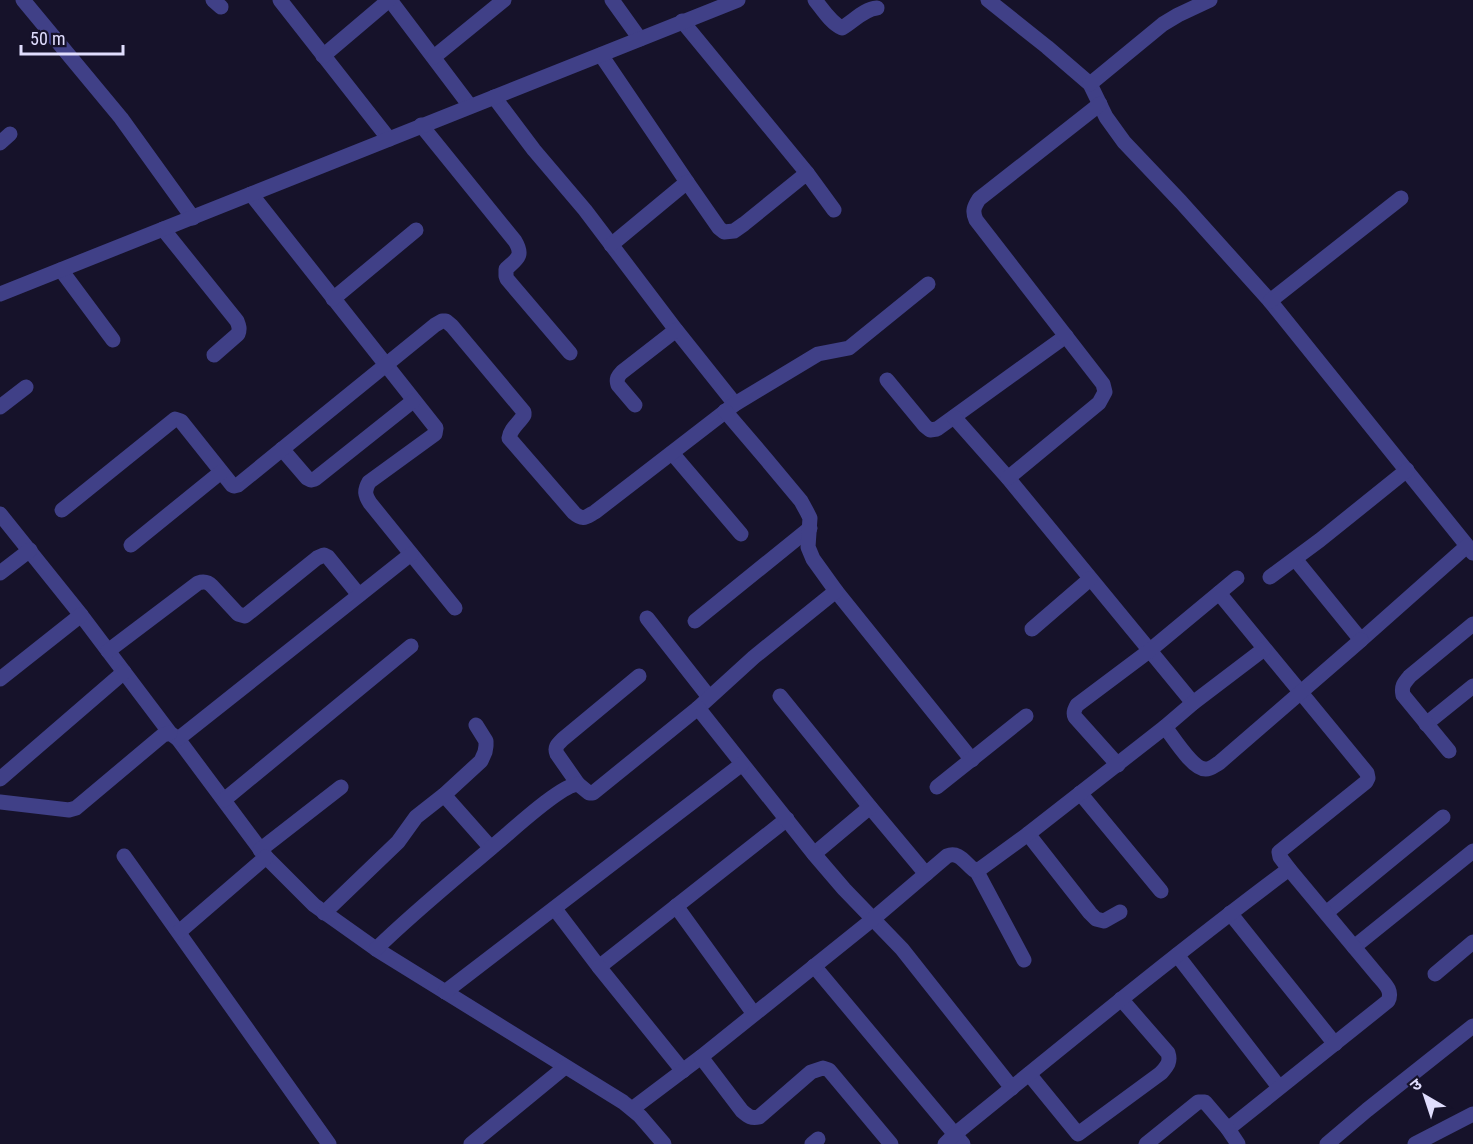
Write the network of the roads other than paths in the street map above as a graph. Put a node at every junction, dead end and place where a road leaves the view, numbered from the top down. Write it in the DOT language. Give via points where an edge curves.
graph roads {
  1 [pos="23,0"];
  2 [pos="280,0"];
  3 [pos="390,0"];
  4 [pos="612,0"];
  5 [pos="738,0"];
  6 [pos="815,0"];
  7 [pos="988,0"];
  8 [pos="1210,0"];
  9 [pos="498,2"];
  10 [pos="877,8"];
  11 [pos="682,21"];
  12 [pos="640,39"];
  13 [pos="323,56"];
  14 [pos="601,56"];
  15 [pos="434,57"];
  16 [pos="1089,84"];
  17 [pos="494,97"];
  18 [pos="1100,104"];
  19 [pos="470,106"];
  20 [pos="421,125"];
  21 [pos="389,139"];
  22 [pos="807,173"];
  23 [pos="687,182"];
  24 [pos="251,194"];
  25 [pos="1401,198"];
  26 [pos="834,210"];
  27 [pos="193,218"];
  28 [pos="163,229"];
  29 [pos="416,230"];
  30 [pos="611,245"];
  31 [pos="61,270"];
  32 [pos="928,284"];
  33 [pos="0,294"];
  34 [pos="333,299"];
  35 [pos="1270,301"];
  36 [pos="676,330"];
  37 [pos="1066,336"];
  38 [pos="113,340"];
  39 [pos="570,352"];
  40 [pos="214,355"];
  41 [pos="386,366"];
  42 [pos="887,380"];
  43 [pos="26,387"];
  44 [pos="413,401"];
  45 [pos="635,405"];
  46 [pos="0,407"];
  47 [pos="730,408"];
  48 [pos="954,417"];
  49 [pos="282,449"];
  50 [pos="672,453"];
  51 [pos="1407,470"];
  52 [pos="221,472"];
  53 [pos="1008,478"];
  54 [pos="62,510"];
  55 [pos="0,514"];
  56 [pos="810,528"];
  57 [pos="741,534"];
  58 [pos="131,545"];
  59 [pos="1470,549"];
  60 [pos="30,550"];
  61 [pos="411,554"];
  62 [pos="1294,559"];
  63 [pos="0,573"];
  64 [pos="1270,577"];
  65 [pos="1237,578"];
  66 [pos="1090,579"];
  67 [pos="836,591"];
  68 [pos="1219,593"];
  69 [pos="359,595"];
  70 [pos="455,608"];
  71 [pos="81,615"];
  72 [pos="647,618"];
  73 [pos="695,621"];
  74 [pos="1473,624"];
  75 [pos="1032,629"];
  76 [pos="1361,640"];
  77 [pos="411,646"];
  78 [pos="1264,649"];
  79 [pos="108,651"];
  80 [pos="1149,651"];
  81 [pos="124,672"];
  82 [pos="639,676"];
  83 [pos="0,679"];
  84 [pos="1473,686"];
  85 [pos="1300,693"];
  86 [pos="780,696"];
  87 [pos="709,697"];
  88 [pos="1193,703"];
  89 [pos="698,708"];
  90 [pos="1026,716"];
  91 [pos="476,724"];
  92 [pos="1426,724"];
  93 [pos="1165,728"];
  94 [pos="174,736"];
  95 [pos="1449,752"];
  96 [pos="972,760"];
  97 [pos="742,764"];
  98 [pos="1118,765"];
  99 [pos="0,779"];
  100 [pos="578,784"];
  101 [pos="341,787"];
  102 [pos="937,787"];
  103 [pos="1080,793"];
  104 [pos="444,795"];
  105 [pos="224,800"];
  106 [pos="0,802"];
  107 [pos="870,807"];
  108 [pos="1443,817"];
  109 [pos="787,819"];
  110 [pos="1028,834"];
  111 [pos="491,848"];
  112 [pos="1473,851"];
  113 [pos="263,854"];
  114 [pos="814,855"];
  115 [pos="124,856"];
  116 [pos="1289,869"];
  117 [pos="976,870"];
  118 [pos="926,874"];
  119 [pos="1161,891"];
  120 [pos="676,906"];
  121 [pos="555,909"];
  122 [pos="1120,912"];
  123 [pos="324,913"];
  124 [pos="1230,913"];
  125 [pos="1326,913"];
  126 [pos="873,919"];
  127 [pos="179,932"];
  128 [pos="1473,942"];
  129 [pos="1354,947"];
  130 [pos="376,949"];
  131 [pos="1177,955"];
  132 [pos="1024,960"];
  133 [pos="814,966"];
  134 [pos="599,967"];
  135 [pos="1436,974"];
  136 [pos="445,992"];
  137 [pos="1121,999"];
  138 [pos="754,1014"];
  139 [pos="1470,1035"];
  140 [pos="1335,1044"];
  141 [pos="701,1057"];
  142 [pos="566,1067"];
  143 [pos="683,1071"];
  144 [pos="1029,1074"];
  145 [pos="1280,1087"];
  146 [pos="1012,1088"];
  147 [pos="632,1109"];
  148 [pos="1473,1114"];
  149 [pos="1228,1129"];
  150 [pos="1082,1139"];
  151 [pos="954,1141"];
  152 [pos="328,1144"];
  153 [pos="471,1144"];
  154 [pos="664,1144"];
  155 [pos="891,1144"];
  156 [pos="1146,1144"];
  157 [pos="1238,1144"];
  158 [pos="1326,1144"];
  159 [pos="1414,1144"];
  1 -- 27 [label="street" via="121,118"];
  2 -- 13 [label="street"];
  3 -- 13 [label="street"];
  3 -- 15 [label="street"];
  4 -- 12 [label="street"];
  5 -- 11 [label="street"];
  6 -- 10 [label="street" via="842,28"];
  7 -- 16 [label="street"];
  8 -- 16 [label="street" via="1163,24"];
  9 -- 15 [label="street"];
  11 -- 12 [label="street"];
  11 -- 22 [label="street"];
  12 -- 14 [label="street"];
  13 -- 21 [label="street"];
  14 -- 17 [label="street"];
  14 -- 23 [label="street"];
  15 -- 19 [label="street"];
  16 -- 18 [label="street"];
  17 -- 19 [label="street"];
  17 -- 30 [label="street"];
  18 -- 35 [label="street" via="1124,142"];
  18 -- 37 [label="street" via="980,199 973,213"];
  19 -- 20 [label="street"];
  20 -- 21 [label="street"];
  20 -- 39 [label="street" via="516,241 520,253 506,269 507,279"];
  21 -- 24 [label="street"];
  22 -- 23 [label="street" via="756,216 728,232 719,228"];
  22 -- 26 [label="street"];
  23 -- 30 [label="street"];
  24 -- 27 [label="street"];
  24 -- 34 [label="street"];
  25 -- 35 [label="street"];
  27 -- 28 [label="street"];
  28 -- 31 [label="street"];
  28 -- 40 [label="street" via="239,326 238,334"];
  29 -- 34 [label="street"];
  30 -- 36 [label="street"];
  31 -- 33 [label="street"];
  31 -- 38 [label="street"];
  32 -- 47 [label="street" via="849,348 818,354"];
  34 -- 41 [label="street"];
  35 -- 51 [label="street"];
  36 -- 45 [label="street" via="617,378 618,385"];
  36 -- 47 [label="street"];
  37 -- 48 [label="street"];
  37 -- 53 [label="street" via="1105,392 1099,404"];
  41 -- 44 [label="street"];
  41 -- 49 [label="street"];
  41 -- 50 [label="street" via="435,325 446,321 524,412 509,438 579,518 595,512"];
  42 -- 48 [label="street" via="930,430"];
  43 -- 46 [label="street"];
  44 -- 49 [label="street" via="315,479 307,478"];
  44 -- 61 [label="street" via="434,426 435,434 365,488 370,503"];
  47 -- 50 [label="street"];
  47 -- 56 [label="street" via="801,501 810,518"];
  48 -- 53 [label="street"];
  49 -- 52 [label="street" via="236,486"];
  50 -- 57 [label="street"];
  51 -- 59 [label="street"];
  51 -- 62 [label="street"];
  52 -- 54 [label="street" via="181,421 175,419"];
  52 -- 58 [label="street"];
  53 -- 66 [label="street"];
  55 -- 60 [label="street"];
  56 -- 67 [label="street" via="808,547"];
  56 -- 73 [label="street"];
  59 -- 76 [label="street"];
  60 -- 63 [label="street"];
  60 -- 71 [label="street"];
  61 -- 69 [label="street"];
  61 -- 70 [label="street"];
  62 -- 64 [label="street"];
  62 -- 76 [label="street"];
  65 -- 68 [label="street"];
  66 -- 75 [label="street"];
  66 -- 80 [label="street"];
  67 -- 87 [label="street"];
  67 -- 96 [label="street"];
  68 -- 78 [label="street"];
  68 -- 80 [label="street"];
  69 -- 79 [label="street" via="324,555 245,616 238,614 208,582 202,581"];
  69 -- 94 [label="street"];
  71 -- 79 [label="street"];
  71 -- 83 [label="street"];
  72 -- 87 [label="street"];
  74 -- 92 [label="street" via="1403,684 1402,695"];
  76 -- 85 [label="street"];
  77 -- 105 [label="street"];
  78 -- 85 [label="street"];
  78 -- 88 [label="street"];
  79 -- 81 [label="street"];
  80 -- 88 [label="street"];
  80 -- 98 [label="street" via="1074,709 1075,717"];
  81 -- 94 [label="street"];
  81 -- 99 [label="street"];
  82 -- 100 [label="street" via="556,746 557,754"];
  84 -- 92 [label="street"];
  85 -- 93 [label="street" via="1209,769 1193,762"];
  85 -- 116 [label="street" via="1368,778 1279,852"];
  86 -- 107 [label="street"];
  87 -- 89 [label="street"];
  88 -- 93 [label="street"];
  89 -- 97 [label="street"];
  89 -- 100 [label="street" via="593,792"];
  90 -- 96 [label="street"];
  91 -- 104 [label="street" via="486,741 486,752"];
  92 -- 95 [label="street"];
  93 -- 98 [label="street"];
  94 -- 105 [label="street"];
  94 -- 106 [label="street" via="163,735 76,808"];
  96 -- 102 [label="street"];
  97 -- 109 [label="street"];
  97 -- 121 [label="street"];
  98 -- 103 [label="street"];
  100 -- 111 [label="street" via="565,788"];
  101 -- 113 [label="street"];
  103 -- 110 [label="street"];
  103 -- 119 [label="street"];
  104 -- 111 [label="street"];
  104 -- 123 [label="street" via="416,817 398,842"];
  105 -- 113 [label="street"];
  107 -- 114 [label="street"];
  107 -- 118 [label="street"];
  108 -- 125 [label="street"];
  109 -- 114 [label="street"];
  109 -- 120 [label="street"];
  110 -- 117 [label="street"];
  110 -- 122 [label="street" via="1096,919 1104,921"];
  111 -- 130 [label="street"];
  112 -- 129 [label="street"];
  113 -- 123 [label="street"];
  113 -- 127 [label="street"];
  114 -- 126 [label="street"];
  115 -- 127 [label="street"];
  116 -- 124 [label="street"];
  116 -- 125 [label="street"];
  117 -- 118 [label="street" via="953,854"];
  117 -- 132 [label="street"];
  118 -- 126 [label="street"];
  120 -- 134 [label="street"];
  120 -- 138 [label="street"];
  121 -- 134 [label="street"];
  121 -- 136 [label="street"];
  123 -- 130 [label="street"];
  124 -- 131 [label="street"];
  124 -- 140 [label="street"];
  125 -- 129 [label="street"];
  126 -- 133 [label="street"];
  126 -- 146 [label="street" via="902,949"];
  127 -- 152 [label="street"];
  128 -- 135 [label="street"];
  129 -- 140 [label="street" via="1388,988 1390,997"];
  130 -- 136 [label="street"];
  131 -- 137 [label="street"];
  131 -- 145 [label="street"];
  133 -- 138 [label="street"];
  133 -- 151 [label="street"];
  134 -- 143 [label="street"];
  136 -- 142 [label="street"];
  137 -- 144 [label="street"];
  137 -- 150 [label="street" via="1170,1059 1161,1073"];
  138 -- 141 [label="street"];
  139 -- 158 [label="street"];
  140 -- 145 [label="street"];
  141 -- 143 [label="street"];
  141 -- 155 [label="street" via="742,1111 753,1118 811,1072 829,1070"];
  142 -- 147 [label="street"];
  142 -- 153 [label="street"];
  143 -- 147 [label="street"];
  144 -- 146 [label="street"];
  144 -- 150 [label="street"];
  145 -- 149 [label="street"];
  146 -- 151 [label="street"];
  147 -- 154 [label="street"];
  148 -- 159 [label="street"];
  149 -- 156 [label="street" via="1202,1101"];
  149 -- 157 [label="street"];
}
